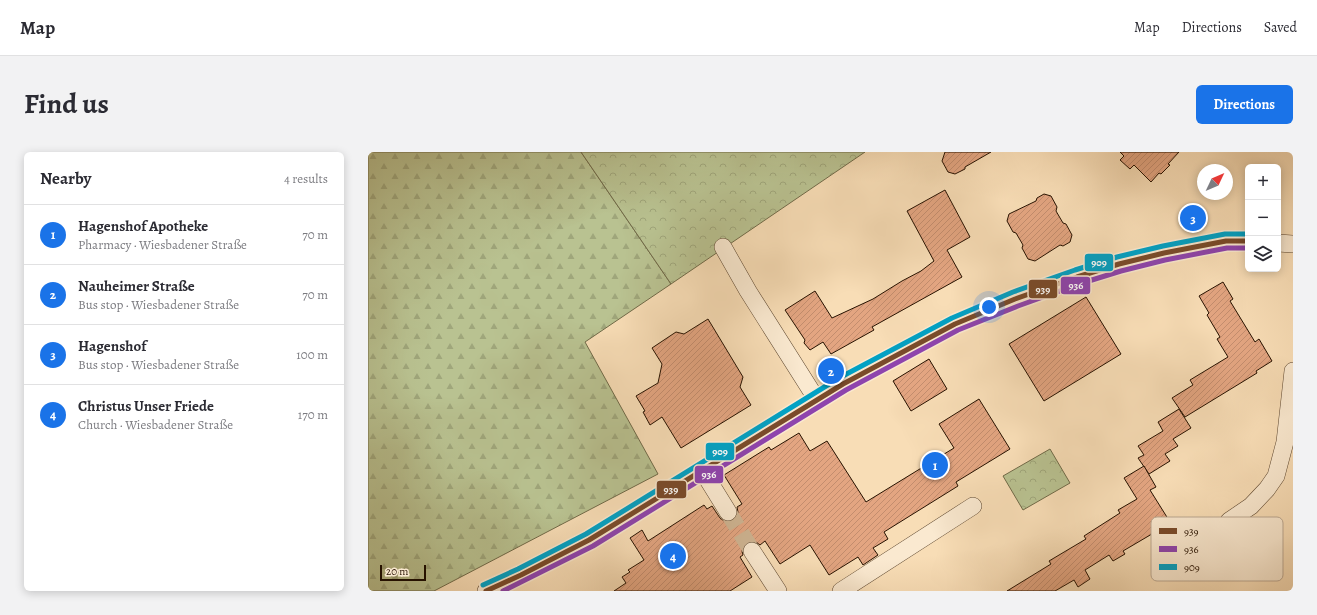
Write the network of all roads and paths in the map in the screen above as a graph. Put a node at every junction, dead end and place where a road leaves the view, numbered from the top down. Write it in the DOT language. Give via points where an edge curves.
graph roads {
  1 [pos="1245,241"];
  2 [pos="1281,243"];
  3 [pos="1293,244"];
  4 [pos="723,247"];
  5 [pos="1293,371"];
  6 [pos="817,400"];
  7 [pos="702,470"];
  8 [pos="974,506"];
  9 [pos="728,512"];
  10 [pos="1235,517"];
  11 [pos="752,551"];
  12 [pos="486,591"];
  13 [pos="778,591"];
  14 [pos="841,591"];
  1 -- 6 [label="street" via="1226,241 1119,264 1015,299 955,324"];
  2 -- 3 [label="street"];
  4 -- 6 [label="street"];
  5 -- 10 [label="street" via="1285,442 1276,476 1251,506"];
  6 -- 7 [label="street"];
  7 -- 9 [label="street"];
  7 -- 12 [label="street" via="588,540"];
  8 -- 14 [label="street"];
  11 -- 13 [label="street"];
}
